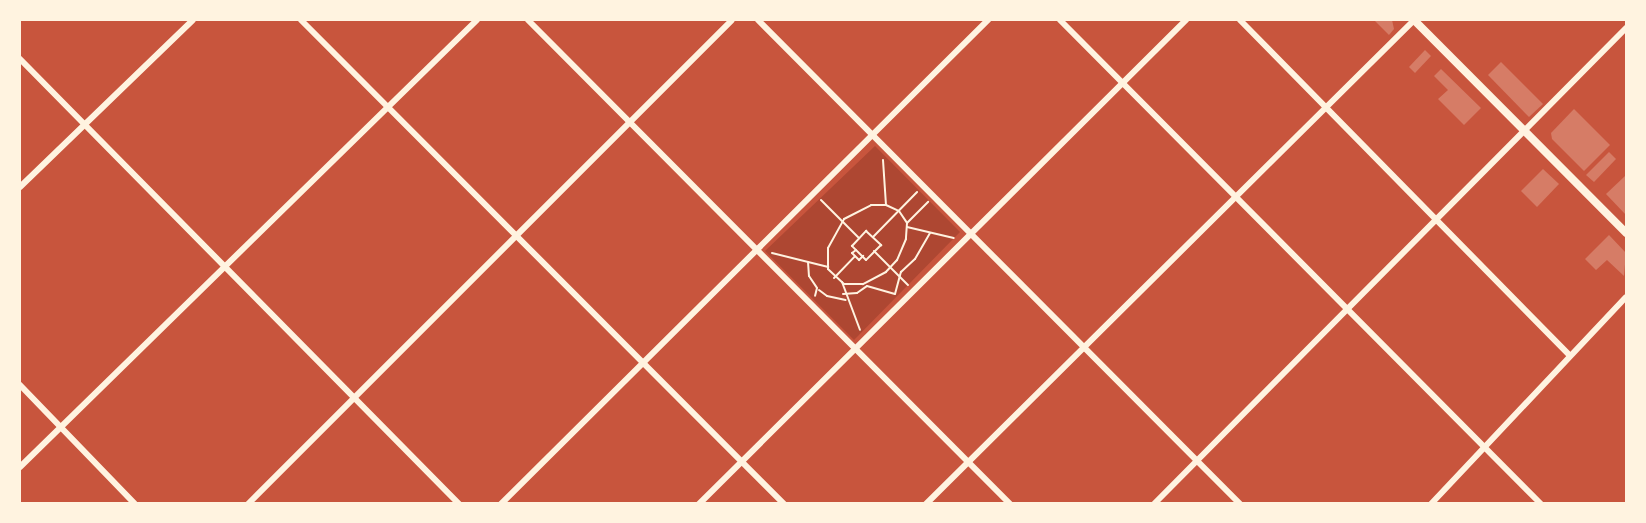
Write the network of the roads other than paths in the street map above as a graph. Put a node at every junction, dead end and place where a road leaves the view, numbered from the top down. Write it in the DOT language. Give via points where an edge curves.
graph roads {
  1 [pos="193,20"];
  2 [pos="301,20"];
  3 [pos="477,20"];
  4 [pos="528,20"];
  5 [pos="732,20"];
  6 [pos="758,20"];
  7 [pos="988,20"];
  8 [pos="1060,20"];
  9 [pos="1186,20"];
  10 [pos="1240,20"];
  11 [pos="1414,20"];
  12 [pos="1626,28"];
  13 [pos="20,58"];
  14 [pos="1124,82"];
  15 [pos="388,108"];
  16 [pos="1326,108"];
  17 [pos="628,123"];
  18 [pos="83,124"];
  19 [pos="1525,131"];
  20 [pos="875,135"];
  21 [pos="20,187"];
  22 [pos="1237,196"];
  23 [pos="1438,222"];
  24 [pos="970,232"];
  25 [pos="1626,233"];
  26 [pos="516,236"];
  27 [pos="756,249"];
  28 [pos="225,269"];
  29 [pos="1626,297"];
  30 [pos="1350,309"];
  31 [pos="854,348"];
  32 [pos="1083,348"];
  33 [pos="1569,355"];
  34 [pos="641,363"];
  35 [pos="20,385"];
  36 [pos="354,399"];
  37 [pos="62,427"];
  38 [pos="1485,446"];
  39 [pos="1197,460"];
  40 [pos="742,461"];
  41 [pos="969,462"];
  42 [pos="20,467"];
  43 [pos="135,504"];
  44 [pos="248,504"];
  45 [pos="459,504"];
  46 [pos="501,504"];
  47 [pos="699,504"];
  48 [pos="784,504"];
  49 [pos="926,504"];
  50 [pos="1010,504"];
  51 [pos="1154,504"];
  52 [pos="1240,504"];
  53 [pos="1431,504"];
  54 [pos="1541,504"];
  1 -- 18 [label="street"];
  2 -- 15 [label="street"];
  3 -- 15 [label="street"];
  4 -- 17 [label="street"];
  5 -- 17 [label="street"];
  6 -- 20 [label="street"];
  7 -- 20 [label="street"];
  8 -- 14 [label="street"];
  9 -- 14 [label="street"];
  10 -- 16 [label="street"];
  11 -- 16 [label="street"];
  11 -- 19 [label="street"];
  12 -- 19 [label="street"];
  13 -- 18 [label="street"];
  14 -- 22 [label="street"];
  14 -- 24 [label="street"];
  15 -- 26 [label="street"];
  15 -- 28 [label="street"];
  16 -- 22 [label="street"];
  16 -- 23 [label="street"];
  17 -- 26 [label="street"];
  17 -- 27 [label="street"];
  18 -- 21 [label="street"];
  18 -- 28 [label="street"];
  19 -- 23 [label="street"];
  19 -- 25 [label="street"];
  20 -- 24 [label="street"];
  20 -- 27 [label="street"];
  22 -- 30 [label="street"];
  22 -- 32 [label="street"];
  23 -- 30 [label="street"];
  23 -- 33 [label="street"];
  24 -- 31 [label="street"];
  24 -- 32 [label="street"];
  26 -- 34 [label="street"];
  26 -- 36 [label="street"];
  27 -- 31 [label="street"];
  27 -- 34 [label="street"];
  28 -- 36 [label="street"];
  28 -- 37 [label="street"];
  29 -- 33 [label="street"];
  30 -- 38 [label="street"];
  30 -- 39 [label="street"];
  31 -- 40 [label="street"];
  31 -- 41 [label="street"];
  32 -- 39 [label="street"];
  32 -- 41 [label="street"];
  33 -- 38 [label="street"];
  34 -- 40 [label="street"];
  34 -- 46 [label="street"];
  35 -- 37 [label="street"];
  36 -- 44 [label="street"];
  36 -- 45 [label="street"];
  37 -- 42 [label="street"];
  37 -- 43 [label="street"];
  38 -- 53 [label="street"];
  38 -- 54 [label="street"];
  39 -- 51 [label="street"];
  39 -- 52 [label="street"];
  40 -- 47 [label="street"];
  40 -- 48 [label="street"];
  41 -- 49 [label="street"];
  41 -- 50 [label="street"];
}
